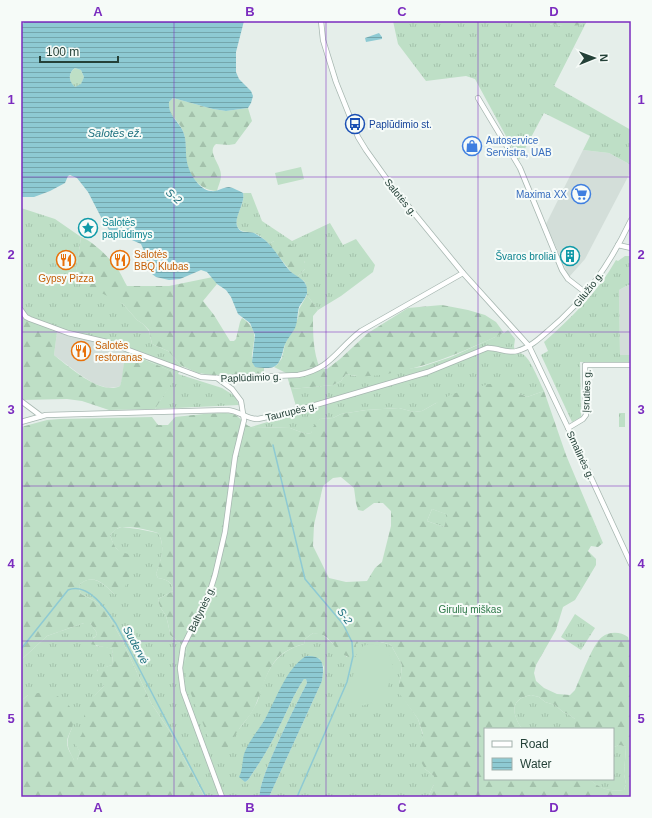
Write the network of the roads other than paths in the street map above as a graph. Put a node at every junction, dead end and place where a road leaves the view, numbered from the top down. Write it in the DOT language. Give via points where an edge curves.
graph roads {
  1 [pos="321,21"];
  2 [pos="478,98"];
  3 [pos="631,220"];
  4 [pos="618,246"];
  5 [pos="631,248"];
  6 [pos="463,273"];
  7 [pos="586,293"];
  8 [pos="21,310"];
  9 [pos="529,346"];
  10 [pos="631,365"];
  11 [pos="217,378"];
  12 [pos="21,401"];
  13 [pos="244,415"];
  14 [pos="41,416"];
  15 [pos="21,422"];
  16 [pos="568,428"];
  17 [pos="631,564"];
  18 [pos="222,797"];
  1 -- 6 [label="street, Salotės g." via="325,48 358,137 391,185"];
  2 -- 7 [label="street" via="520,168 562,270 568,279"];
  3 -- 4 [label="street, Gilužio g."];
  4 -- 5 [label="street"];
  4 -- 7 [label="street, Gilužio g."];
  6 -- 9 [label="street, Salotės g."];
  6 -- 11 [label="street, Paplūdimio g." via="361,331 328,363 311,373 298,376"];
  7 -- 9 [label="street, Gilužio g." via="565,317"];
  8 -- 11 [label="street, Paplūdimio g." via="30,319 107,342 191,374"];
  9 -- 13 [label="street, Taurupės g." via="514,351 487,348 428,372 275,416 252,419"];
  9 -- 16 [label="street, Smalinės g."];
  10 -- 16 [label="street, Įsruties g." via="585,365 586,415"];
  11 -- 13 [label="street" via="232,389 241,401"];
  12 -- 14 [label="street"];
  13 -- 14 [label="street, Taurupės g." via="227,410"];
  13 -- 18 [label="street, Baltynės g." via="218,566 180,658 183,691"];
  14 -- 15 [label="street, Taurupės g."];
  16 -- 17 [label="street, Smalinės g."];
}
